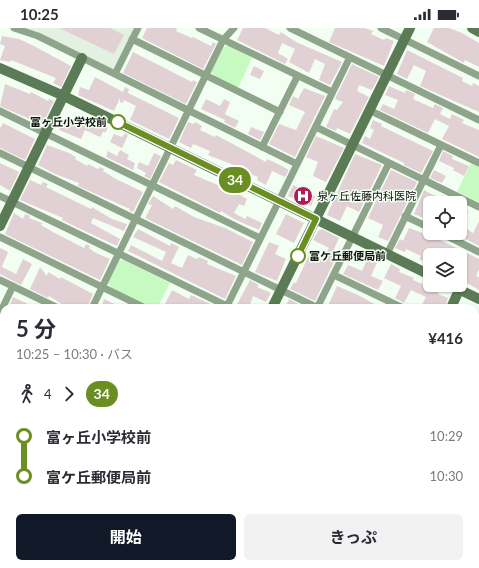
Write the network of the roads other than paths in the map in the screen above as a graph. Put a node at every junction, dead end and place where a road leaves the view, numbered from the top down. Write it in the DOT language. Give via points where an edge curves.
graph roads {
  1 [pos="14,28"];
  2 [pos="138,28"];
  3 [pos="199,28"];
  4 [pos="234,28"];
  5 [pos="290,28"];
  6 [pos="381,28"];
  7 [pos="410,28"];
  8 [pos="472,28"];
  9 [pos="479,32"];
  10 [pos="132,39"];
  11 [pos="404,39"];
  12 [pos="223,40"];
  13 [pos="350,57"];
  14 [pos="82,58"];
  15 [pos="0,68"];
  16 [pos="115,74"];
  17 [pos="386,74"];
  18 [pos="207,75"];
  19 [pos="479,76"];
  20 [pos="297,77"];
  21 [pos="332,92"];
  22 [pos="64,96"];
  23 [pos="369,110"];
  24 [pos="0,111"];
  25 [pos="190,112"];
  26 [pos="280,112"];
  27 [pos="479,120"];
  28 [pos="316,127"];
  29 [pos="45,133"];
  30 [pos="352,145"];
  31 [pos="441,145"];
  32 [pos="262,146"];
  33 [pos="171,148"];
  34 [pos="0,153"];
  35 [pos="390,163"];
  36 [pos="479,163"];
  37 [pos="297,164"];
  38 [pos="29,167"];
  39 [pos="423,180"];
  40 [pos="152,185"];
  41 [pos="0,196"];
  42 [pos="12,201"];
  43 [pos="279,201"];
  44 [pos="479,207"];
  45 [pos="406,216"];
  46 [pos="316,219"];
  47 [pos="136,220"];
  48 [pos="423,224"];
  49 [pos="0,226"];
  50 [pos="0,237"];
  51 [pos="352,237"];
  52 [pos="260,238"];
  53 [pos="455,240"];
  54 [pos="479,252"];
  55 [pos="119,253"];
  56 [pos="387,254"];
  57 [pos="243,272"];
  58 [pos="423,272"];
  59 [pos="334,275"];
  60 [pos="0,280"];
  61 [pos="13,286"];
  62 [pos="103,287"];
  63 [pos="281,290"];
  64 [pos="454,292"];
  65 [pos="465,292"];
  66 [pos="479,299"];
  67 [pos="4,304"];
  68 [pos="50,304"];
  69 [pos="94,304"];
  70 [pos="137,304"];
  71 [pos="220,304"];
  72 [pos="227,304"];
  73 [pos="274,304"];
  74 [pos="309,304"];
  75 [pos="319,304"];
  76 [pos="395,304"];
  77 [pos="452,304"];
  1 -- 14 [label="street" via="38,36"];
  2 -- 10 [label="street"];
  3 -- 12 [label="street"];
  4 -- 12 [label="street"];
  5 -- 13 [label="street"];
  6 -- 11 [label="street"];
  7 -- 11 [label="street"];
  8 -- 9 [label="street"];
  10 -- 16 [label="street"];
  10 -- 18 [label="street"];
  11 -- 17 [label="street"];
  11 -- 19 [label="street"];
  12 -- 18 [label="street"];
  12 -- 20 [label="street"];
  13 -- 17 [label="street"];
  13 -- 21 [label="street"];
  14 -- 16 [label="street"];
  14 -- 22 [label="street"];
  15 -- 22 [label="street"];
  16 -- 25 [label="street"];
  17 -- 23 [label="street"];
  17 -- 27 [label="street"];
  18 -- 25 [label="street"];
  18 -- 26 [label="street"];
  20 -- 21 [label="street"];
  20 -- 26 [label="street"];
  21 -- 28 [label="street"];
  22 -- 29 [label="street"];
  22 -- 33 [label="street"];
  23 -- 30 [label="street"];
  23 -- 31 [label="street"];
  24 -- 29 [label="street"];
  25 -- 32 [label="street"];
  25 -- 33 [label="street"];
  26 -- 32 [label="street"];
  28 -- 30 [label="street"];
  28 -- 37 [label="street"];
  29 -- 38 [label="street"];
  29 -- 40 [label="street"];
  30 -- 35 [label="street"];
  30 -- 46 [label="street"];
  31 -- 36 [label="street"];
  31 -- 39 [label="street"];
  32 -- 37 [label="street"];
  33 -- 40 [label="street"];
  33 -- 43 [label="street"];
  34 -- 38 [label="street"];
  35 -- 39 [label="street"];
  35 -- 51 [label="street"];
  37 -- 43 [label="street"];
  38 -- 42 [label="street"];
  38 -- 47 [label="street"];
  39 -- 44 [label="street"];
  39 -- 45 [label="street"];
  40 -- 47 [label="street"];
  40 -- 52 [label="street"];
  41 -- 42 [label="street"];
  42 -- 49 [label="street"];
  42 -- 55 [label="street"];
  43 -- 46 [label="street"];
  43 -- 52 [label="street"];
  45 -- 48 [label="street"];
  45 -- 56 [label="street"];
  46 -- 51 [label="street"];
  46 -- 63 [label="street"];
  47 -- 55 [label="street"];
  47 -- 57 [label="street"];
  50 -- 62 [label="street"];
  51 -- 56 [label="street"];
  51 -- 59 [label="street"];
  52 -- 57 [label="street"];
  53 -- 54 [label="street"];
  55 -- 62 [label="street"];
  55 -- 71 [label="street"];
  56 -- 58 [label="street"];
  57 -- 63 [label="street"];
  57 -- 72 [label="street"];
  59 -- 75 [label="street"];
  59 -- 76 [label="street"];
  60 -- 61 [label="street"];
  61 -- 67 [label="street"];
  61 -- 68 [label="street"];
  62 -- 69 [label="street"];
  62 -- 70 [label="street"];
  63 -- 73 [label="street"];
  63 -- 74 [label="street"];
  64 -- 77 [label="street"];
  65 -- 66 [label="street"];
}
